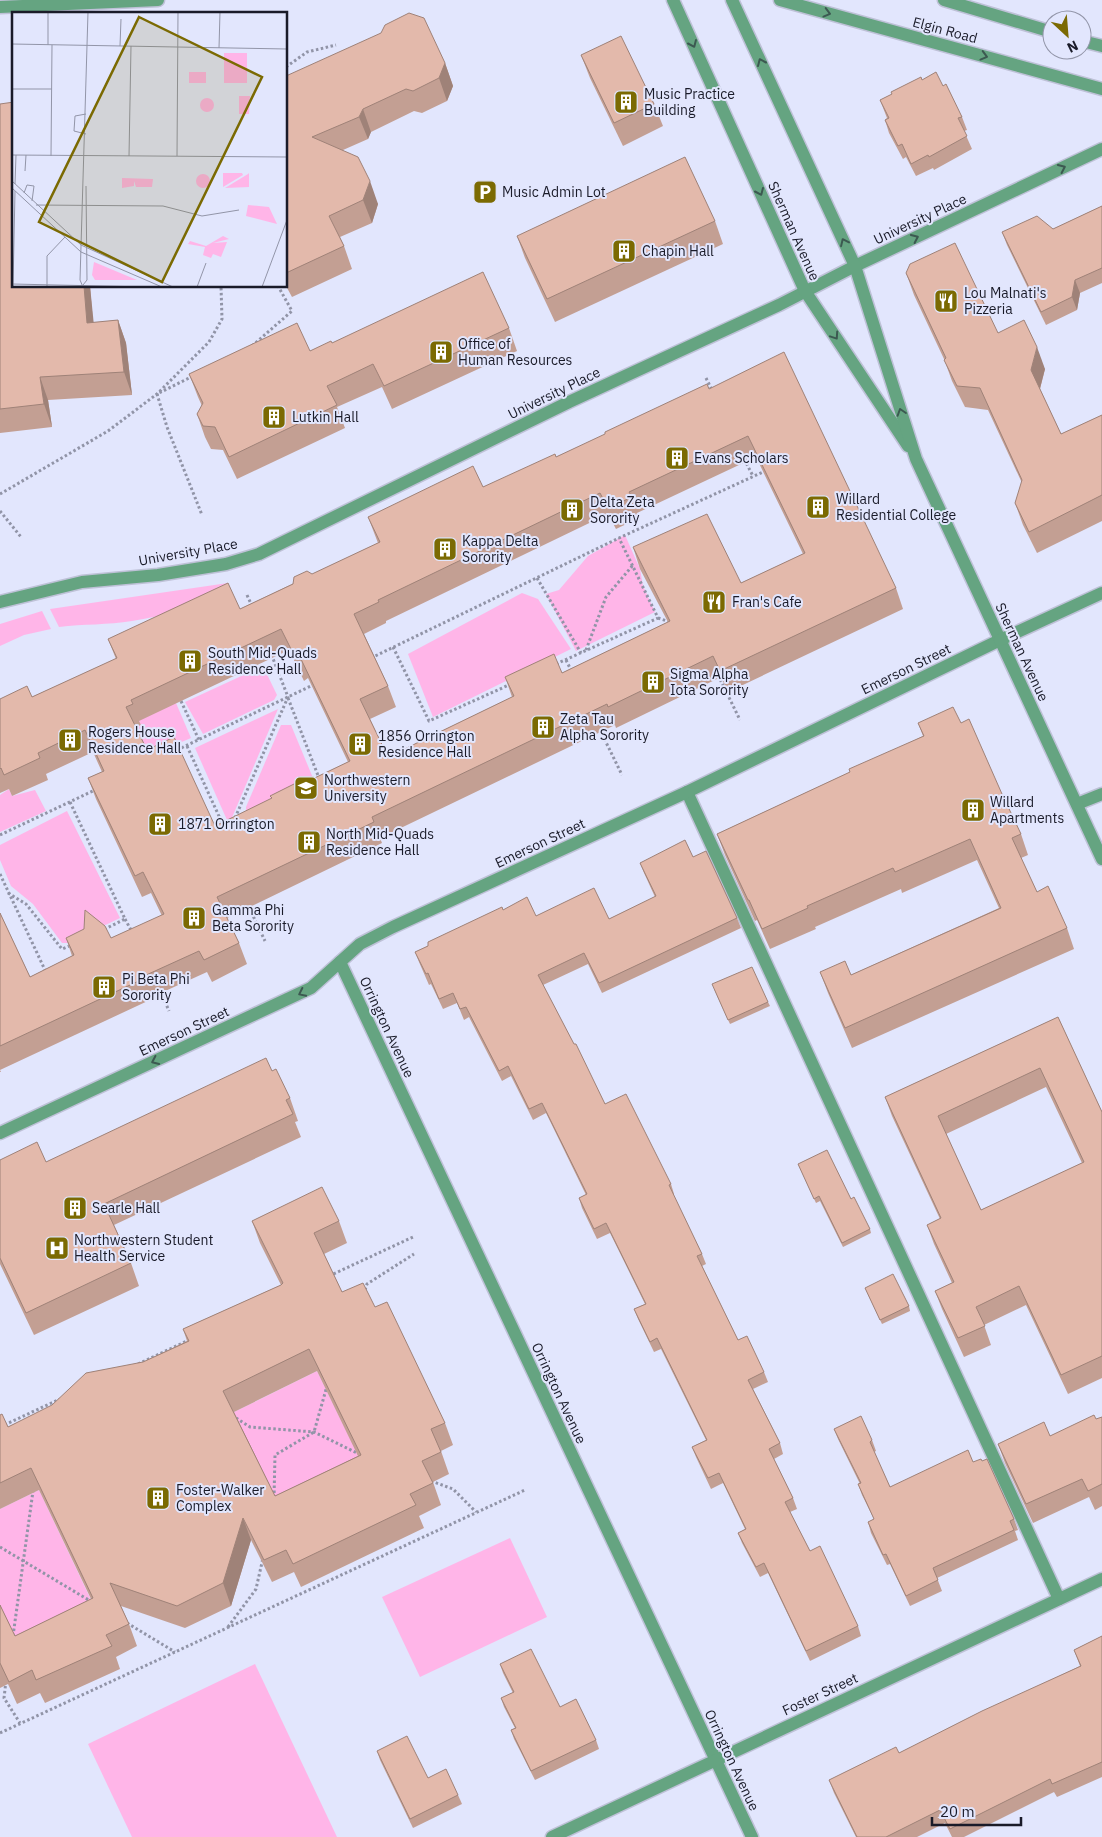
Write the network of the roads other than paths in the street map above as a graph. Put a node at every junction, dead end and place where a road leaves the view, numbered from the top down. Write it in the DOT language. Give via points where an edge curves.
graph roads {
  1 [pos="158,0"];
  2 [pos="673,0"];
  3 [pos="732,0"];
  4 [pos="780,0"];
  5 [pos="944,0"];
  6 [pos="0,7"];
  7 [pos="1042,29"];
  8 [pos="1102,89"];
  9 [pos="1102,149"];
  10 [pos="855,266"];
  11 [pos="804,291"];
  12 [pos="916,459"];
  13 [pos="1102,592"];
  14 [pos="0,602"];
  15 [pos="1000,640"];
  16 [pos="687,792"];
  17 [pos="1102,794"];
  18 [pos="1077,804"];
  19 [pos="1102,859"];
  20 [pos="340,962"];
  21 [pos="0,1133"];
  22 [pos="1102,1579"];
  23 [pos="1059,1599"];
  24 [pos="715,1760"];
  25 [pos="552,1837"];
  26 [pos="752,1837"];
  1 -- 6 [label="street"];
  2 -- 11 [label="street, Sherman Avenue, one-way"];
  10 -- 3 [label="street, Sherman Avenue, one-way"];
  4 -- 8 [label="street, Elgin Road, one-way"];
  5 -- 7 [label="street, Elgin Road"];
  10 -- 9 [label="street, University Place, one-way"];
  10 -- 11 [label="street, University Place"];
  12 -- 10 [label="street, Sherman Avenue, one-way"];
  11 -- 12 [label="street, Sherman Avenue, one-way"];
  11 -- 14 [label="street, University Place" via="568,402 259,554 226,564 82,582"];
  12 -- 15 [label="street, Sherman Avenue"];
  13 -- 15 [label="street, Emerson Street"];
  15 -- 16 [label="street, Emerson Street"];
  15 -- 18 [label="street, Sherman Avenue"];
  16 -- 20 [label="street, Emerson Street" via="393,927 360,944"];
  16 -- 23 [label="street"];
  17 -- 18 [label="street"];
  18 -- 19 [label="street, Sherman Avenue"];
  20 -- 21 [label="street, Emerson Street, one-way" via="312,988"];
  20 -- 24 [label="street, Orrington Avenue"];
  22 -- 23 [label="street, Foster Street"];
  23 -- 24 [label="street, Foster Street"];
  24 -- 25 [label="street, Foster Street"];
  24 -- 26 [label="street, Orrington Avenue"];
}
